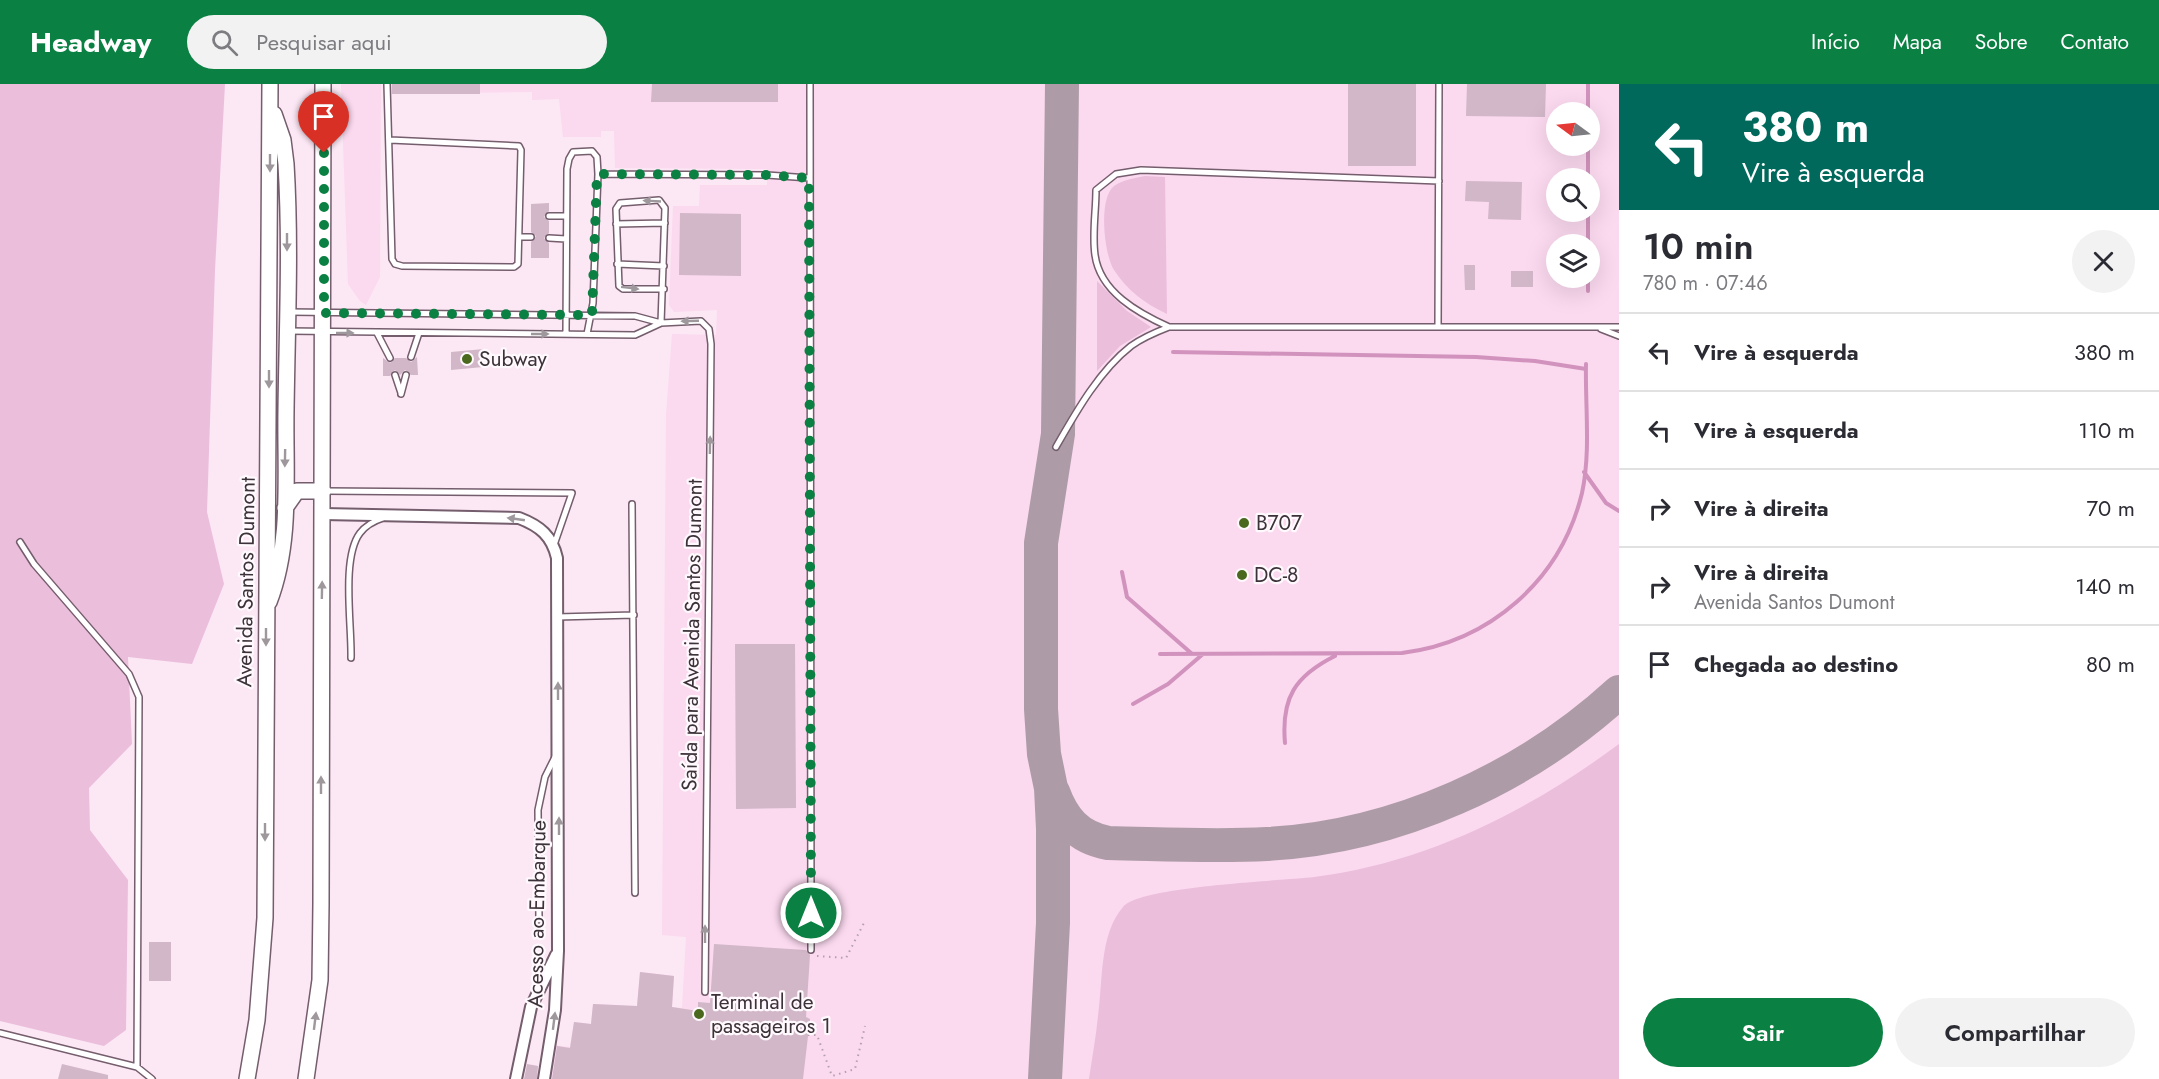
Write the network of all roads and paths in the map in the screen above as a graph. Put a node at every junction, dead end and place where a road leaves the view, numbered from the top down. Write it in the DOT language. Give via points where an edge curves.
graph roads {
  1 [pos="270,84"];
  2 [pos="323,84"];
  3 [pos="387,84"];
  4 [pos="810,84"];
  5 [pos="1439,84"];
  6 [pos="270,102"];
  7 [pos="390,140"];
  8 [pos="597,174"];
  9 [pos="809,178"];
  10 [pos="1439,181"];
  11 [pos="521,215"];
  12 [pos="531,215"];
  13 [pos="549,216"];
  14 [pos="567,216"];
  15 [pos="665,223"];
  16 [pos="616,224"];
  17 [pos="520,237"];
  18 [pos="531,237"];
  19 [pos="549,238"];
  20 [pos="566,238"];
  21 [pos="617,264"];
  22 [pos="664,266"];
  23 [pos="664,289"];
  24 [pos="287,312"];
  25 [pos="324,313"];
  26 [pos="565,315"];
  27 [pos="592,315"];
  28 [pos="661,323"];
  29 [pos="1169,327"];
  30 [pos="1438,327"];
  31 [pos="1596,327"];
  32 [pos="1619,327"];
  33 [pos="287,331"];
  34 [pos="324,333"];
  35 [pos="377,333"];
  36 [pos="419,333"];
  37 [pos="566,334"];
  38 [pos="587,334"];
  39 [pos="1619,336"];
  40 [pos="269,352"];
  41 [pos="286,353"];
  42 [pos="411,357"];
  43 [pos="390,358"];
  44 [pos="395,375"];
  45 [pos="406,375"];
  46 [pos="1056,447"];
  47 [pos="323,491"];
  48 [pos="632,504"];
  49 [pos="284,509"];
  50 [pos="323,514"];
  51 [pos="388,516"];
  52 [pos="20,543"];
  53 [pos="554,545"];
  54 [pos="266,609"];
  55 [pos="634,615"];
  56 [pos="557,617"];
  57 [pos="351,658"];
  58 [pos="558,750"];
  59 [pos="635,893"];
  60 [pos="539,921"];
  61 [pos="864,922"];
  62 [pos="811,950"];
  63 [pos="558,951"];
  64 [pos="822,956"];
  65 [pos="705,992"];
  66 [pos="865,1026"];
  67 [pos="0,1033"];
  68 [pos="808,1035"];
  69 [pos="137,1067"];
  70 [pos="152,1079"];
  71 [pos="247,1079"];
  72 [pos="306,1079"];
  73 [pos="516,1079"];
  74 [pos="544,1079"];
  1 -- 6 [label="main road, Avenida Santos Dumont"];
  2 -- 25 [label="main road"];
  3 -- 7 [label="lane"];
  4 -- 9 [label="lane"];
  5 -- 10 [label="lane"];
  6 -- 24 [label="main road, one-way" via="283,140 286,164"];
  6 -- 40 [label="main road, Avenida Santos Dumont, one-way"];
  7 -- 11 [label="lane" via="519,146"];
  7 -- 17 [label="lane" via="395,264 514,267 518,264"];
  8 -- 9 [label="lane"];
  8 -- 14 [label="lane" via="597,157 592,151 573,152 567,169"];
  8 -- 27 [label="lane"];
  9 -- 62 [label="lane"];
  10 -- 29 [label="lane" via="1141,170 1116,174 1096,190 1095,256 1101,274 1130,307"];
  10 -- 30 [label="lane"];
  11 -- 12 [label="lane"];
  11 -- 17 [label="lane"];
  13 -- 14 [label="lane"];
  14 -- 20 [label="lane"];
  15 -- 16 [label="lane"];
  15 -- 16 [label="lane, one-way" via="663,202 637,200 620,203"];
  15 -- 22 [label="lane"];
  16 -- 21 [label="lane"];
  17 -- 18 [label="lane"];
  19 -- 20 [label="lane"];
  20 -- 26 [label="lane"];
  21 -- 22 [label="lane"];
  21 -- 23 [label="lane, one-way" via="619,286 623,289"];
  22 -- 23 [label="lane"];
  23 -- 28 [label="lane"];
  24 -- 25 [label="lane"];
  24 -- 33 [label="main road"];
  25 -- 26 [label="lane"];
  25 -- 34 [label="main road"];
  26 -- 27 [label="lane"];
  26 -- 37 [label="lane"];
  27 -- 28 [label="lane" via="635,316"];
  27 -- 38 [label="lane"];
  28 -- 38 [label="lane" via="635,334"];
  65 -- 28 [label="lane, Saída para Avenida Santos Dumont, one-way" via="711,344 709,329 701,321"];
  29 -- 30 [label="lane"];
  29 -- 46 [label="lane" via="1131,346 1119,358 1092,390"];
  30 -- 31 [label="lane"];
  31 -- 32 [label="lane"];
  31 -- 39 [label="lane"];
  33 -- 34 [label="lane"];
  33 -- 41 [label="main road"];
  34 -- 35 [label="lane, one-way"];
  34 -- 47 [label="main road"];
  35 -- 36 [label="lane"];
  35 -- 43 [label="lane"];
  36 -- 37 [label="lane, one-way"];
  36 -- 42 [label="lane"];
  37 -- 38 [label="lane"];
  40 -- 41 [label="main road"];
  40 -- 54 [label="main road, Avenida Santos Dumont, one-way"];
  41 -- 49 [label="main road, one-way"];
  44 -- 45 [label="lane" via="401,394"];
  47 -- 49 [label="main road" via="297,491"];
  47 -- 50 [label="main road"];
  47 -- 53 [label="lane" via="572,494"];
  48 -- 55 [label="lane"];
  49 -- 54 [label="main road" via="279,577"];
  50 -- 51 [label="street"];
  72 -- 50 [label="main road, one-way" via="320,980"];
  53 -- 51 [label="street, one-way" via="535,524 519,518"];
  51 -- 57 [label="lane" via="371,522 352,550"];
  52 -- 69 [label="lane" via="129,674 139,697"];
  53 -- 56 [label="street, Acesso ao Embarque"];
  54 -- 71 [label="main road, Avenida Santos Dumont, one-way" via="265,918 257,1020"];
  55 -- 56 [label="lane"];
  55 -- 59 [label="lane"];
  58 -- 56 [label="street, Acesso ao Embarque, one-way"];
  58 -- 60 [label="lane" via="540,793"];
  63 -- 58 [label="street, Acesso ao Embarque, one-way"];
  61 -- 64 [label="path" via="846,958"];
  63 -- 73 [label="street" via="531,1007"];
  74 -- 63 [label="street, Acesso ao Embarque, one-way" via="555,1010"];
  66 -- 68 [label="path" via="855,1069 832,1076 818,1035"];
  67 -- 69 [label="lane"];
  69 -- 70 [label="lane"];
}
